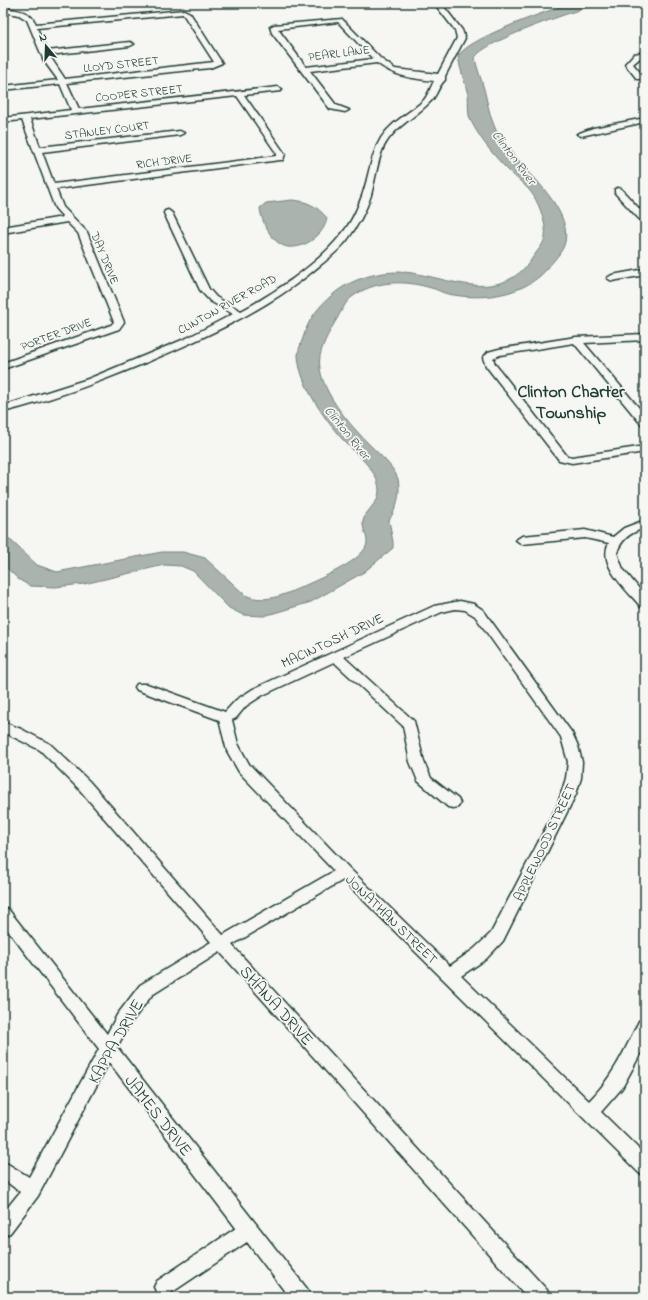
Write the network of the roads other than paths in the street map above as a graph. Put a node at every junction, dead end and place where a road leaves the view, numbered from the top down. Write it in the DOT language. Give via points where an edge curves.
graph roads {
  1 [pos="436,3"];
  2 [pos="3,10"];
  3 [pos="33,26"];
  4 [pos="130,44"];
  5 [pos="44,53"];
  6 [pos="645,54"];
  7 [pos="378,61"];
  8 [pos="303,70"];
  9 [pos="640,77"];
  10 [pos="441,78"];
  11 [pos="63,82"];
  12 [pos="3,88"];
  13 [pos="278,89"];
  14 [pos="239,94"];
  15 [pos="345,110"];
  16 [pos="76,112"];
  17 [pos="25,117"];
  18 [pos="3,120"];
  19 [pos="645,120"];
  20 [pos="180,133"];
  21 [pos="581,134"];
  22 [pos="38,150"];
  23 [pos="51,187"];
  24 [pos="618,192"];
  25 [pos="168,213"];
  26 [pos="68,219"];
  27 [pos="645,220"];
  28 [pos="3,230"];
  29 [pos="645,272"];
  30 [pos="612,278"];
  31 [pos="241,314"];
  32 [pos="118,324"];
  33 [pos="645,337"];
  34 [pos="576,340"];
  35 [pos="3,366"];
  36 [pos="3,409"];
  37 [pos="645,422"];
  38 [pos="645,449"];
  39 [pos="645,524"];
  40 [pos="522,540"];
  41 [pos="616,541"];
  42 [pos="460,604"];
  43 [pos="645,604"];
  44 [pos="334,656"];
  45 [pos="142,687"];
  46 [pos="225,718"];
  47 [pos="3,727"];
  48 [pos="453,803"];
  49 [pos="344,872"];
  50 [pos="3,913"];
  51 [pos="222,944"];
  52 [pos="450,975"];
  53 [pos="645,1026"];
  54 [pos="108,1050"];
  55 [pos="589,1112"];
  56 [pos="645,1167"];
  57 [pos="3,1169"];
  58 [pos="32,1190"];
  59 [pos="3,1227"];
  60 [pos="250,1229"];
  61 [pos="164,1287"];
  62 [pos="302,1297"];
  63 [pos="540,1297"];
  1 -- 10 [label="street, CLINTON RIVER ROAD" via="461,37"];
  2 -- 3 [label="street" via="24,14"];
  3 -- 5 [label="street"];
  3 -- 11 [label="street, LLOYD STREET" via="184,12 188,14 217,60 217,64"];
  4 -- 5 [label="street"];
  5 -- 11 [label="street"];
  6 -- 9 [label="street" via="637,56 629,64"];
  7 -- 8 [label="street, PEARL LANE"];
  7 -- 8 [label="street" via="340,20 274,27"];
  7 -- 10 [label="street" via="392,71"];
  8 -- 15 [label="street" via="333,107"];
  10 -- 31 [label="street, CLINTON RIVER ROAD" via="423,106 397,125 385,138 378,152 360,210 343,239 285,288"];
  11 -- 12 [label="street, LLOYD STREET"];
  11 -- 16 [label="street"];
  13 -- 14 [label="street, COOPER STREET"];
  14 -- 16 [label="street, COOPER STREET"];
  14 -- 23 [label="street, RICH DRIVE" via="281,154 280,158"];
  16 -- 17 [label="street, COOPER STREET"];
  17 -- 18 [label="street, COOPER STREET"];
  17 -- 22 [label="street, DAY DRIVE"];
  19 -- 21 [label="street"];
  20 -- 22 [label="street, STANLEY COURT"];
  22 -- 23 [label="street, DAY DRIVE"];
  23 -- 26 [label="street, DAY DRIVE" via="59,208"];
  24 -- 27 [label="street"];
  25 -- 31 [label="street" via="205,290 213,299"];
  26 -- 28 [label="street"];
  26 -- 32 [label="street, DAY DRIVE" via="82,232 118,318"];
  29 -- 30 [label="street"];
  31 -- 36 [label="street, CLINTON RIVER ROAD" via="191,340 132,365 62,391"];
  32 -- 35 [label="street, PORTER DRIVE"];
  33 -- 34 [label="street"];
  34 -- 37 [label="street"];
  34 -- 38 [label="street" via="499,352 489,356 490,364 563,458 572,460"];
  39 -- 41 [label="street" via="631,529"];
  40 -- 41 [label="street" via="585,534"];
  41 -- 43 [label="street" via="611,553 613,562"];
  42 -- 44 [label="street, MACINTOSH DRIVE" via="438,609"];
  42 -- 52 [label="street, APPLEWOOD STREET" via="479,613 555,717 571,744 576,768 574,782 565,804 497,937 480,954"];
  44 -- 46 [label="street, MACINTOSH DRIVE" via="258,692"];
  44 -- 48 [label="street" via="409,724 417,762 425,781"];
  45 -- 46 [label="street"];
  46 -- 49 [label="street, JONATHAN STREET" via="231,746 237,759"];
  47 -- 51 [label="street, SHANA DRIVE" via="36,742 56,756"];
  49 -- 51 [label="street, KAPPA DRIVE"];
  49 -- 52 [label="street, JONATHAN STREET"];
  50 -- 54 [label="street, JAMES DRIVE"];
  51 -- 54 [label="street, KAPPA DRIVE" via="180,967 146,990 123,1020"];
  51 -- 63 [label="street, SHANA DRIVE"];
  52 -- 55 [label="street, JONATHAN STREET"];
  53 -- 55 [label="street" via="618,1082"];
  54 -- 58 [label="street, KAPPA DRIVE"];
  54 -- 60 [label="street, JAMES DRIVE"];
  55 -- 56 [label="street, JONATHAN STREET"];
  57 -- 58 [label="street"];
  58 -- 59 [label="street, KAPPA DRIVE"];
  60 -- 61 [label="street"];
  60 -- 62 [label="street, JAMES DRIVE"];
}
